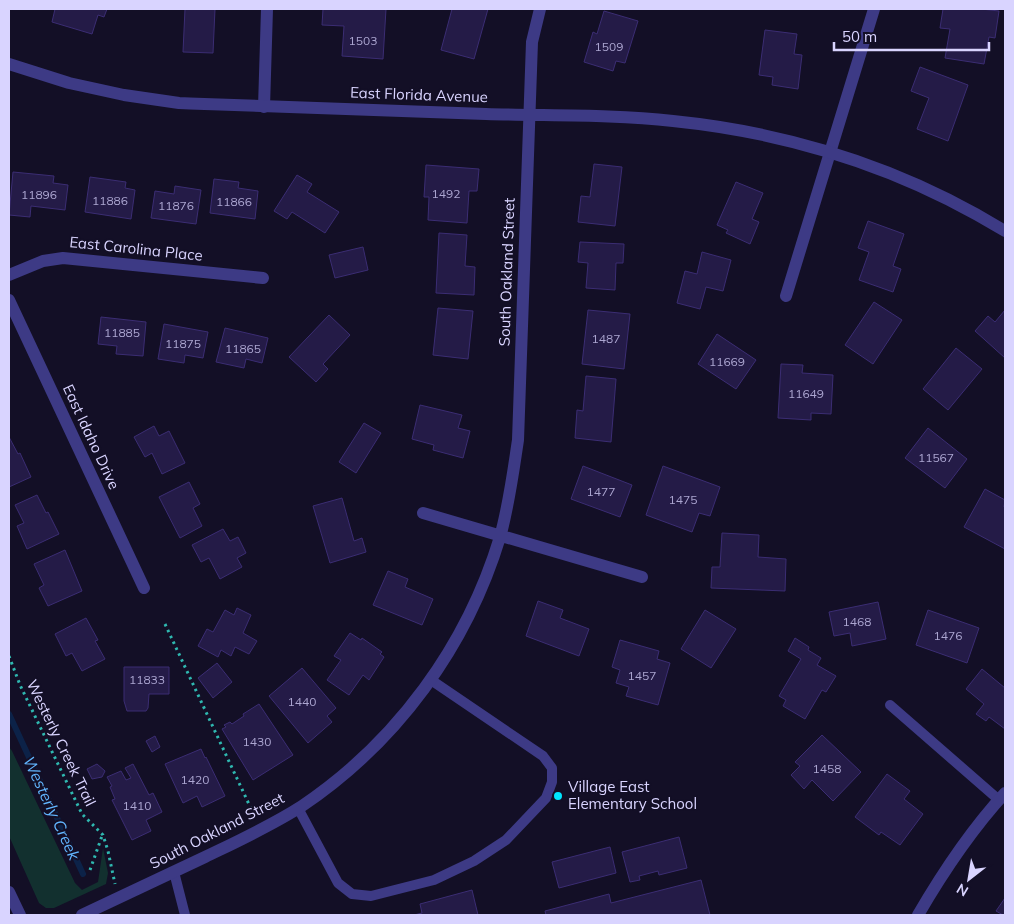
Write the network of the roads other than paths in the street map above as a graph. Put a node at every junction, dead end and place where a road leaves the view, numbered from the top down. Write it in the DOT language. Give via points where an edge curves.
graph roads {
  1 [pos="267,9"];
  2 [pos="540,9"];
  3 [pos="874,9"];
  4 [pos="9,64"];
  5 [pos="264,107"];
  6 [pos="529,115"];
  7 [pos="830,152"];
  8 [pos="1005,230"];
  9 [pos="9,275"];
  10 [pos="263,278"];
  11 [pos="786,296"];
  12 [pos="9,300"];
  13 [pos="423,513"];
  14 [pos="500,535"];
  15 [pos="642,576"];
  16 [pos="144,588"];
  17 [pos="431,680"];
  18 [pos="890,705"];
  19 [pos="1002,797"];
  20 [pos="298,808"];
  21 [pos="174,872"];
  22 [pos="9,892"];
  23 [pos="20,915"];
  24 [pos="82,915"];
  25 [pos="185,915"];
  26 [pos="918,915"];
  1 -- 5 [label="street"];
  2 -- 6 [label="street, South Oakland Street" via="532,42"];
  3 -- 7 [label="street"];
  4 -- 5 [label="street, East Florida Avenue" via="69,83 124,95 179,103"];
  5 -- 6 [label="street, East Florida Avenue"];
  6 -- 7 [label="street, East Florida Avenue" via="711,125"];
  6 -- 14 [label="street, South Oakland Street" via="518,440 511,491"];
  7 -- 8 [label="street, East Florida Avenue" via="948,198"];
  7 -- 11 [label="street"];
  9 -- 10 [label="street, East Carolina Place" via="43,261 63,258"];
  12 -- 16 [label="street, East Idaho Drive"];
  13 -- 14 [label="street"];
  14 -- 15 [label="street"];
  14 -- 17 [label="street, South Oakland Street" via="472,610"];
  17 -- 20 [label="street, South Oakland Street" via="381,740 344,775"];
  17 -- 20 [label="lane" via="543,756 552,768 552,782 546,798 506,840 474,861 434,880 371,896 352,894 338,883"];
  18 -- 19 [label="lane"];
  19 -- 26 [label="street" via="952,861"];
  20 -- 21 [label="street, South Oakland Street" via="258,832"];
  21 -- 24 [label="street, South Oakland Street"];
  21 -- 25 [label="lane"];
  22 -- 23 [label="street"];
}
